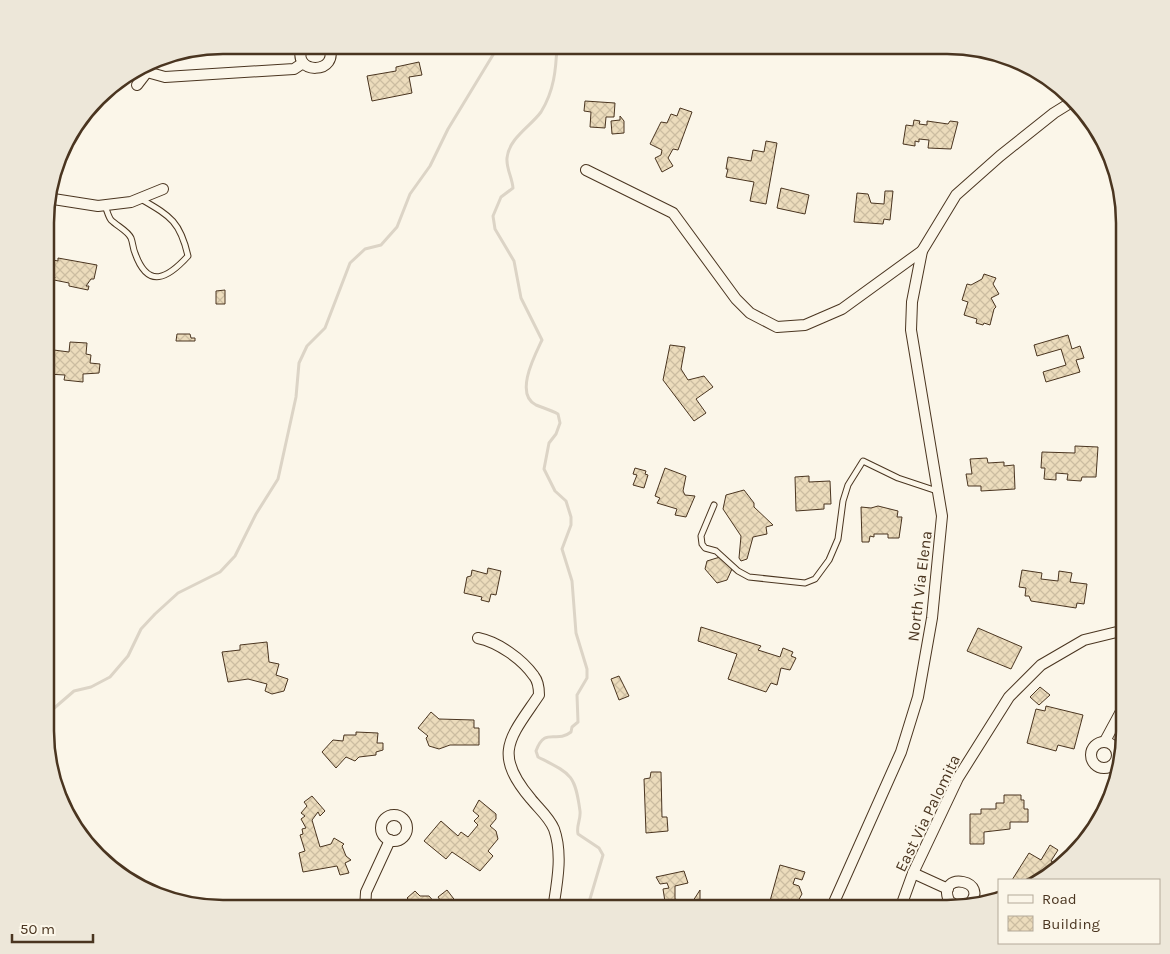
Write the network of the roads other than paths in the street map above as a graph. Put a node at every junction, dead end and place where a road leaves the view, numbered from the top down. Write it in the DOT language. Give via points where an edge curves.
graph roads {
  1 [pos="300,54"];
  2 [pos="329,54"];
  3 [pos="304,63"];
  4 [pos="149,71"];
  5 [pos="144,73"];
  6 [pos="137,85"];
  7 [pos="1068,104"];
  8 [pos="586,170"];
  9 [pos="163,189"];
  10 [pos="140,198"];
  11 [pos="55,199"];
  12 [pos="105,206"];
  13 [pos="922,251"];
  14 [pos="937,491"];
  15 [pos="714,505"];
  16 [pos="1116,632"];
  17 [pos="478,638"];
  18 [pos="1116,721"];
  19 [pos="1105,741"];
  20 [pos="390,840"];
  21 [pos="913,873"];
  22 [pos="948,889"];
  23 [pos="972,899"];
  24 [pos="366,900"];
  25 [pos="554,900"];
  26 [pos="835,900"];
  27 [pos="903,900"];
  28 [pos="949,900"];
  1 -- 3 [label="street"];
  2 -- 3 [label="street" via="330,59 323,67 312,68"];
  3 -- 4 [label="street" via="294,69 165,77"];
  5 -- 6 [label="street"];
  7 -- 13 [label="street" via="1000,156 956,195"];
  8 -- 13 [label="street" via="673,213 736,299 750,313 777,327 805,325 842,309"];
  9 -- 10 [label="street"];
  10 -- 12 [label="street"];
  10 -- 12 [label="lane" via="169,215 183,236 188,256 162,278 142,270 131,236 111,219"];
  11 -- 12 [label="street"];
  13 -- 14 [label="street, North Via Elena" via="912,302 911,330"];
  14 -- 15 [label="lane" via="898,478 863,461 848,485 838,539 829,560 815,579 805,583 749,576 738,571 716,551 705,548 702,536"];
  14 -- 26 [label="street, North Via Elena" via="942,516 932,618 918,697 901,752"];
  16 -- 21 [label="street, East Via Palomita" via="1084,640 1041,665 1009,697 958,778"];
  17 -- 25 [label="street" via="491,641 514,657 535,676 538,684 540,696 512,736 508,752 514,779 545,814 555,834 559,851"];
  18 -- 19 [label="street"];
  20 -- 24 [label="street" via="366,892"];
  21 -- 22 [label="street"];
  21 -- 27 [label="street, East Via Palomita"];
  22 -- 23 [label="street" via="958,881 967,882 974,894"];
  22 -- 28 [label="street"];
}
